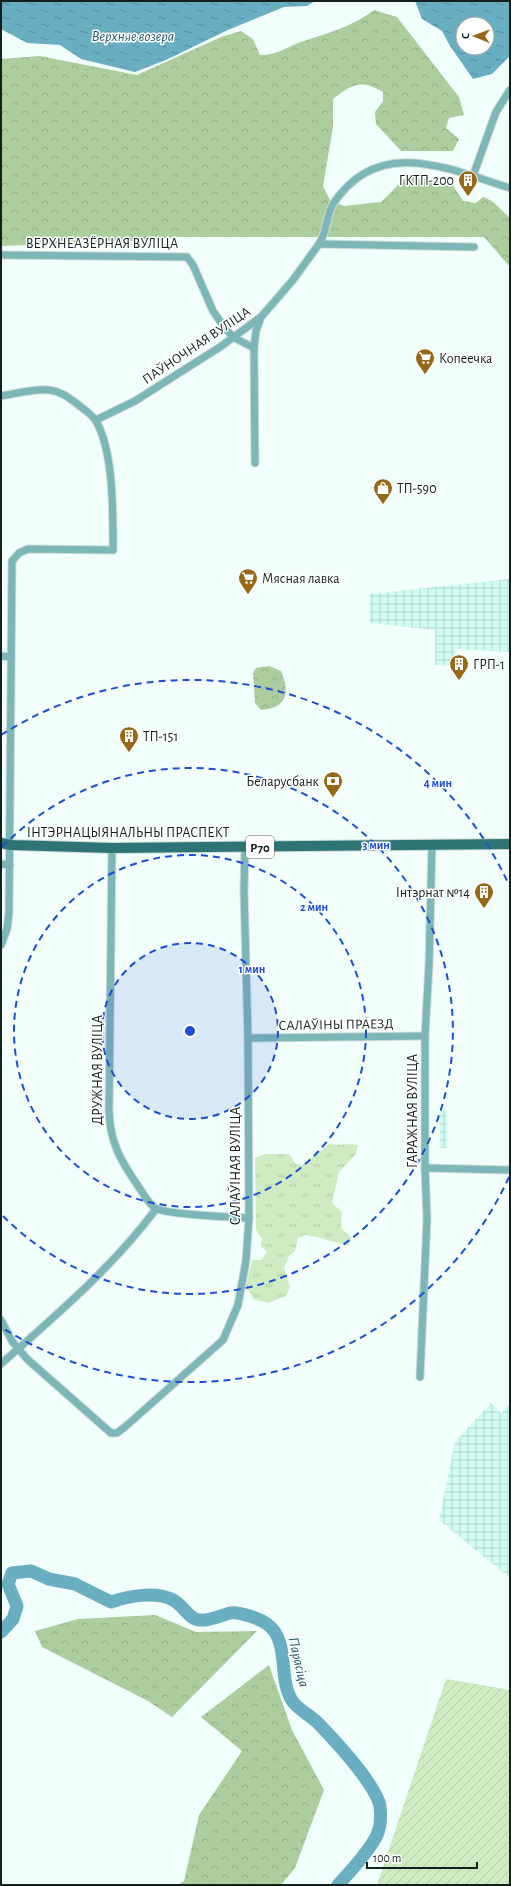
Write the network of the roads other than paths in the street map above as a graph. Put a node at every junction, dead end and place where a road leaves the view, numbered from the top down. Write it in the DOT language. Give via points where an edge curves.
graph roads {
  1 [pos="510,90"];
  2 [pos="473,176"];
  3 [pos="510,188"];
  4 [pos="319,244"];
  5 [pos="474,248"];
  6 [pos="1,255"];
  7 [pos="262,317"];
  8 [pos="233,337"];
  9 [pos="254,348"];
  10 [pos="1,396"];
  11 [pos="96,420"];
  12 [pos="255,463"];
  13 [pos="1,656"];
  14 [pos="11,657"];
  15 [pos="6,844"];
  16 [pos="510,844"];
  17 [pos="432,845"];
  18 [pos="245,847"];
  19 [pos="112,848"];
  20 [pos="1,864"];
  21 [pos="10,865"];
  22 [pos="1,945"];
  23 [pos="425,1036"];
  24 [pos="248,1038"];
  25 [pos="425,1168"];
  26 [pos="510,1170"];
  27 [pos="156,1209"];
  28 [pos="249,1218"];
  29 [pos="1,1320"];
  30 [pos="18,1349"];
  31 [pos="1,1364"];
  32 [pos="420,1377"];
  1 -- 2 [label="street" via="496,112"];
  2 -- 3 [label="street, ПАЎНОЧНАЯ ВУЛІЦА"];
  2 -- 4 [label="street, ПАЎНОЧНАЯ ВУЛІЦА" via="426,163 408,161 386,164 349,186 333,205"];
  4 -- 5 [label="street"];
  4 -- 7 [label="street, ПАЎНОЧНАЯ ВУЛІЦА"];
  6 -- 8 [label="street, ВЕРХНЕАЗЁРНАЯ ВУЛІЦА" via="187,257 214,311"];
  7 -- 8 [label="street, ПАЎНОЧНАЯ ВУЛІЦА"];
  7 -- 9 [label="street" via="256,331"];
  8 -- 9 [label="street, ВЕРХНЕАЗЁРНАЯ ВУЛІЦА"];
  8 -- 11 [label="street, ПАЎНОЧНАЯ ВУЛІЦА" via="135,401"];
  9 -- 12 [label="street"];
  10 -- 11 [label="street" via="47,389 57,391"];
  11 -- 14 [label="street" via="107,462 113,550 33,549 14,557 11,565"];
  13 -- 14 [label="street"];
  14 -- 15 [label="street"];
  15 -- 19 [label="main road, ІНТЭРНАЦЫЯНАЛЬНЫ ПРАСПЕКТ / Р70"];
  15 -- 21 [label="street"];
  16 -- 17 [label="main road, ІНТЭРНАЦЫЯНАЛЬНЫ ПРАСПЕКТ / Р70"];
  17 -- 18 [label="main road, ІНТЭРНАЦЫЯНАЛЬНЫ ПРАСПЕКТ / Р70"];
  17 -- 23 [label="street, ГАРАЖНАЯ ВУЛІЦА"];
  18 -- 19 [label="main road, ІНТЭРНАЦЫЯНАЛЬНЫ ПРАСПЕКТ / Р70"];
  18 -- 24 [label="street, САЛАЎІНАЯ ВУЛІЦА"];
  19 -- 27 [label="street, ДРУЖНАЯ ВУЛІЦА" via="110,1130 114,1146 126,1168"];
  20 -- 21 [label="street"];
  21 -- 22 [label="street" via="7,929"];
  23 -- 24 [label="street, САЛАЎІНЫ ПРАЕЗД"];
  23 -- 25 [label="street, ГАРАЖНАЯ ВУЛІЦА"];
  24 -- 28 [label="street, САЛАЎІНАЯ ВУЛІЦА"];
  25 -- 26 [label="street"];
  25 -- 32 [label="street, ГАРАЖНАЯ ВУЛІЦА" via="427,1220"];
  27 -- 28 [label="street"];
  27 -- 30 [label="street" via="134,1239 85,1290"];
  28 -- 30 [label="street, САЛАЎІНАЯ ВУЛІЦА" via="246,1261 238,1305 223,1340 117,1434 111,1433 92,1418"];
  29 -- 30 [label="street"];
  30 -- 31 [label="street"];
}
